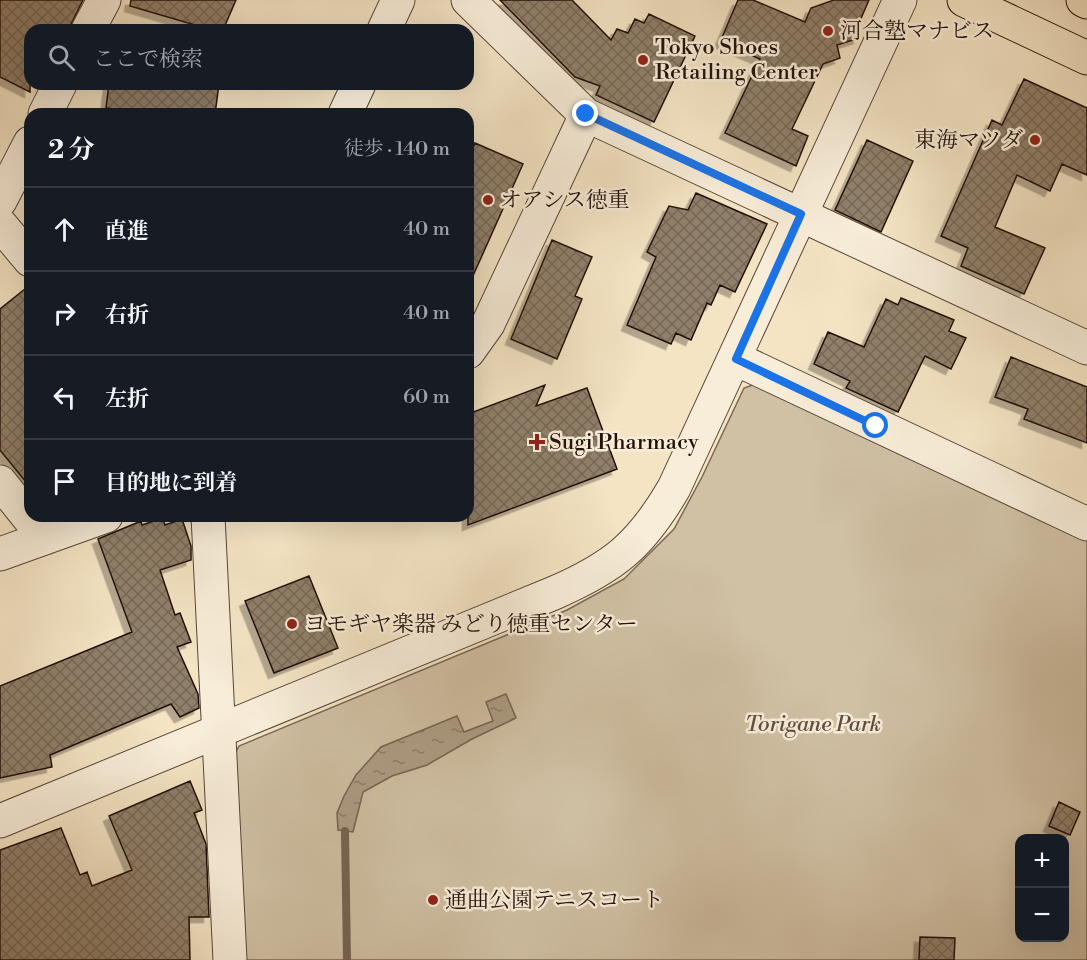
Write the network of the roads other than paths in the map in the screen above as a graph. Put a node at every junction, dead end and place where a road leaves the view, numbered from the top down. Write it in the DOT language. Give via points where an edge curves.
graph roads {
  1 [pos="104,0"];
  2 [pos="398,0"];
  3 [pos="468,0"];
  4 [pos="900,0"];
  5 [pos="964,0"];
  6 [pos="1083,0"];
  7 [pos="1087,2"];
  8 [pos="91,24"];
  9 [pos="387,24"];
  10 [pos="1087,58"];
  11 [pos="57,90"];
  12 [pos="356,90"];
  13 [pos="48,108"];
  14 [pos="348,108"];
  15 [pos="586,114"];
  16 [pos="24,155"];
  17 [pos="0,201"];
  18 [pos="801,214"];
  19 [pos="0,224"];
  20 [pos="24,253"];
  21 [pos="474,344"];
  22 [pos="1087,348"];
  23 [pos="736,359"];
  24 [pos="0,482"];
  25 [pos="24,512"];
  26 [pos="32,522"];
  27 [pos="89,522"];
  28 [pos="208,522"];
  29 [pos="1087,524"];
  30 [pos="45,538"];
  31 [pos="0,554"];
  32 [pos="218,733"];
  33 [pos="0,821"];
  34 [pos="230,960"];
  1 -- 8 [label="street"];
  2 -- 9 [label="street"];
  3 -- 15 [label="street"];
  4 -- 18 [label="street"];
  5 -- 10 [label="main road"];
  6 -- 7 [label="main road"];
  11 -- 13 [label="street"];
  12 -- 14 [label="street"];
  15 -- 18 [label="street"];
  15 -- 21 [label="street" via="488,324"];
  16 -- 17 [label="street"];
  18 -- 22 [label="street"];
  18 -- 23 [label="street"];
  19 -- 20 [label="street"];
  23 -- 29 [label="street"];
  23 -- 32 [label="street" via="654,522 624,553 593,576"];
  24 -- 25 [label="street"];
  26 -- 30 [label="street"];
  27 -- 30 [label="street"];
  28 -- 32 [label="street"];
  30 -- 31 [label="street"];
  32 -- 33 [label="street"];
  32 -- 34 [label="street"];
}
